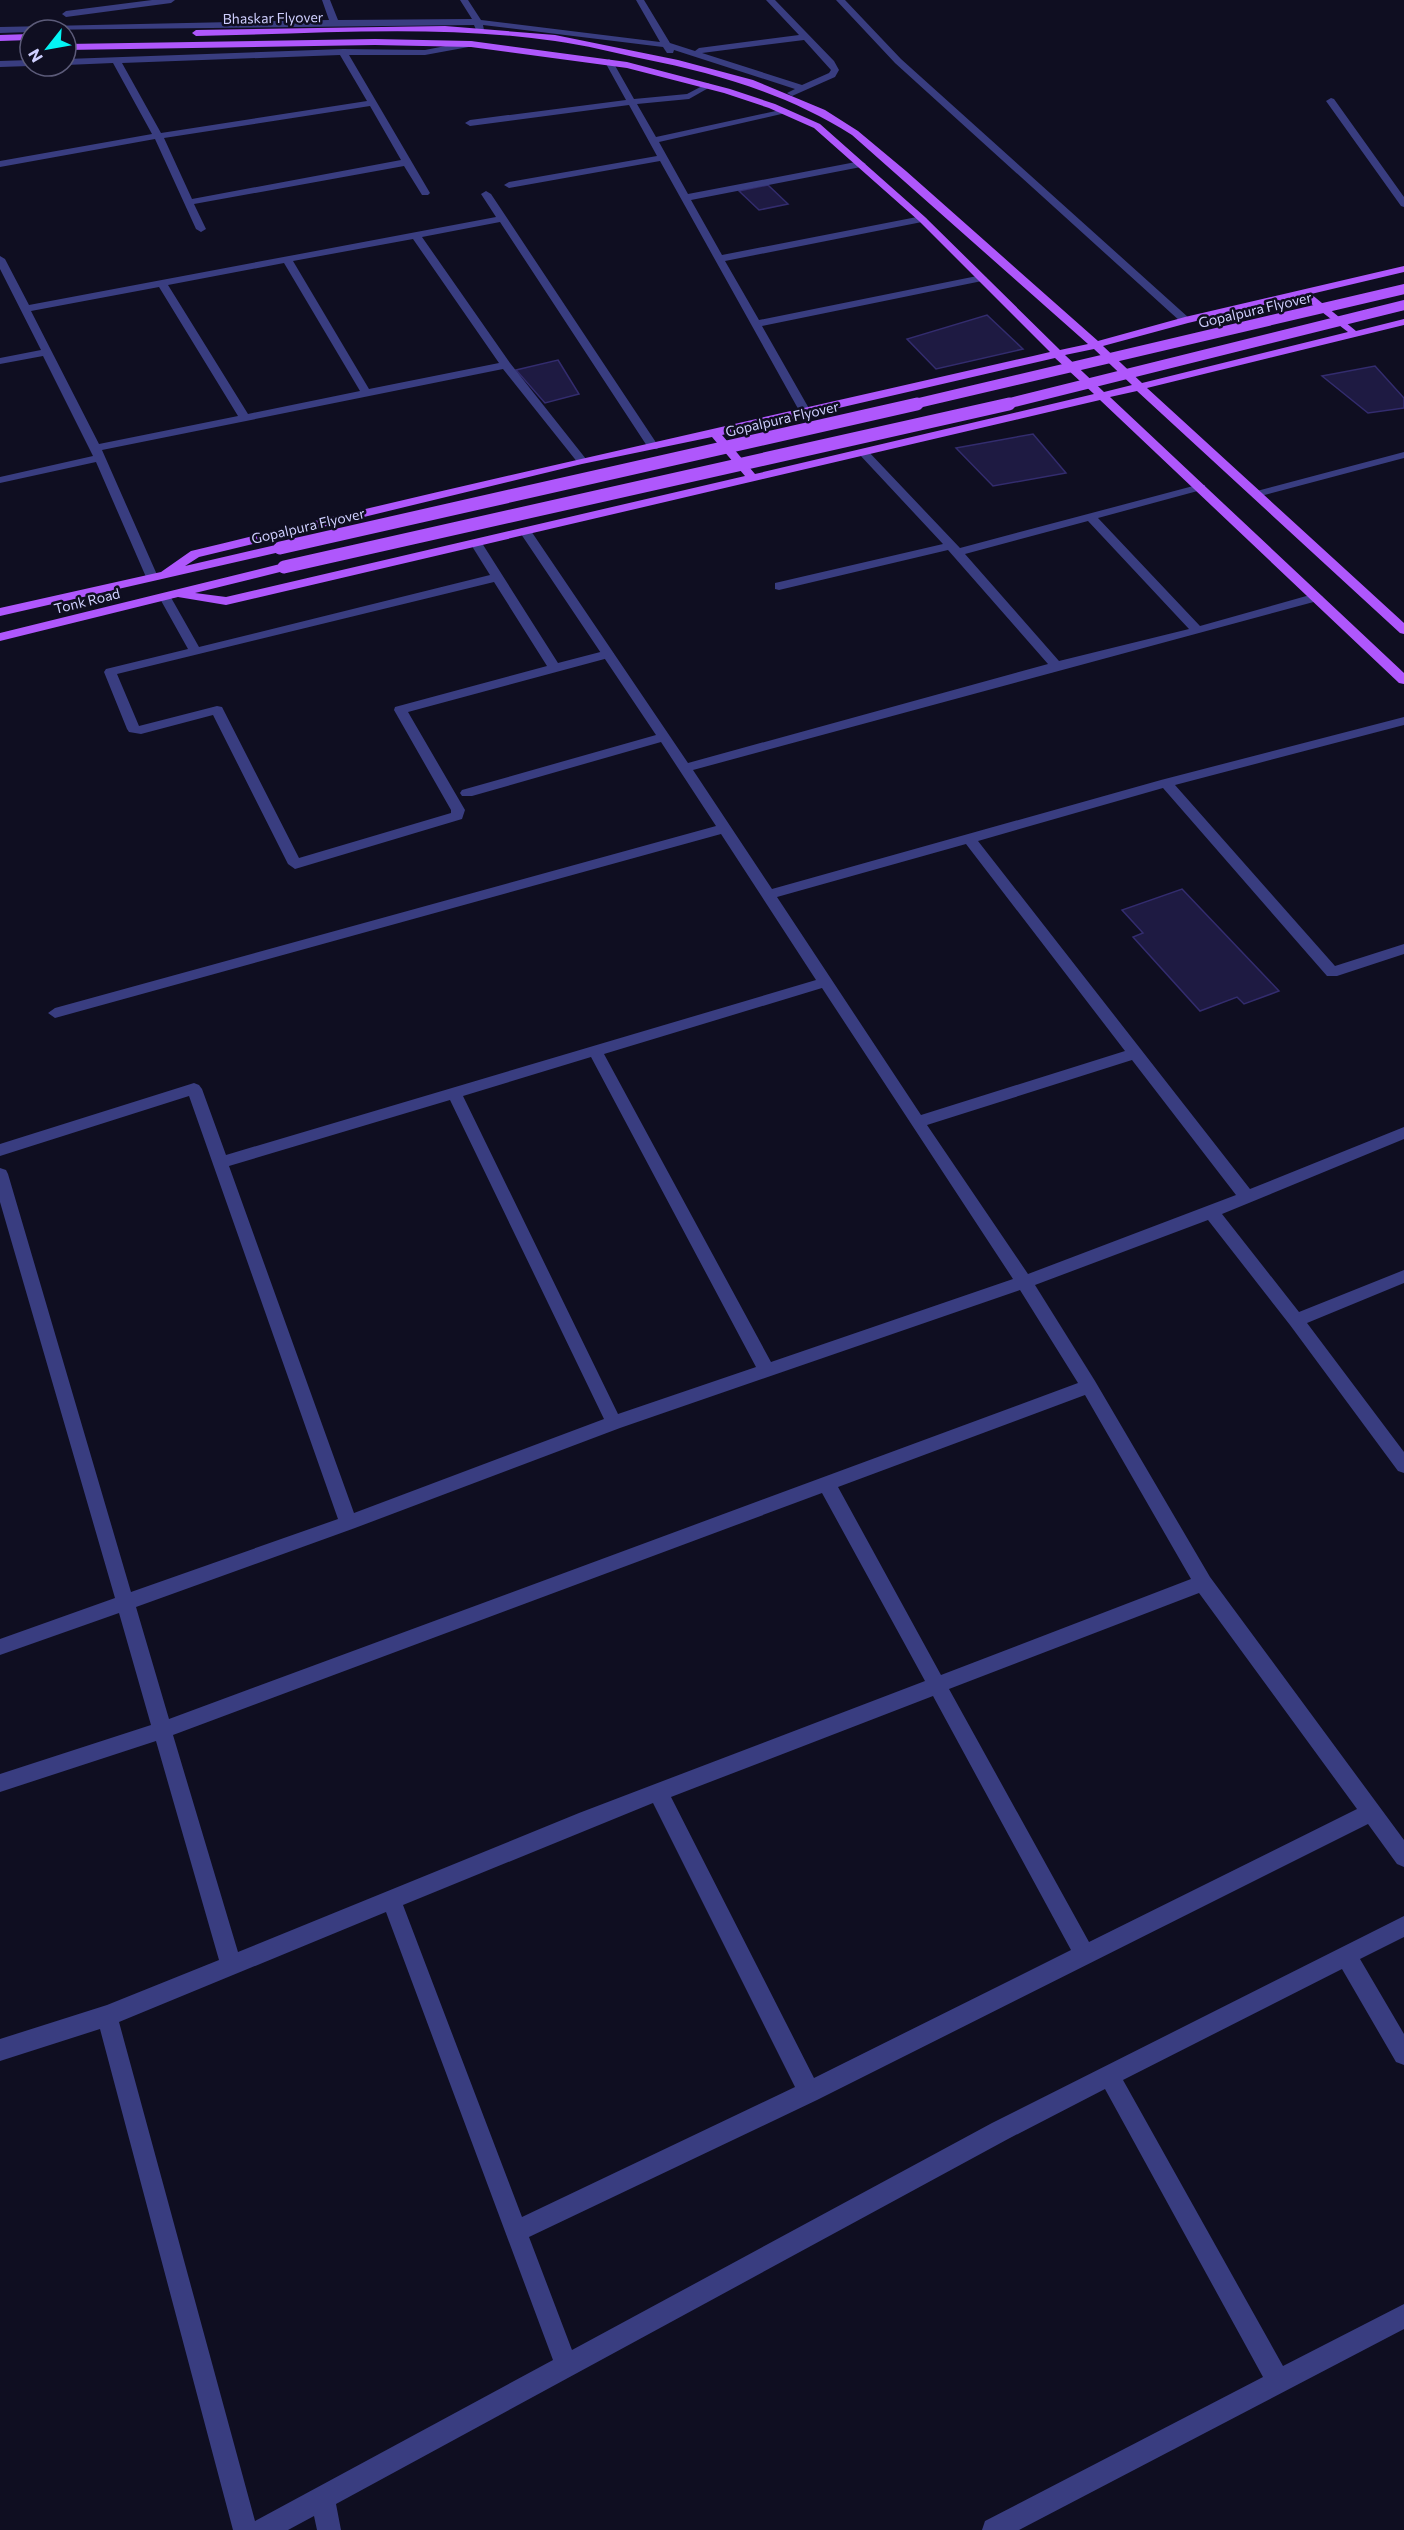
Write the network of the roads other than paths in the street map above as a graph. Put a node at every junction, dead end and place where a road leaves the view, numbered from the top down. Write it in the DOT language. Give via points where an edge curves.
graph roads {
  1 [pos="171,0"];
  2 [pos="326,0"];
  3 [pos="464,0"];
  4 [pos="640,0"];
  5 [pos="770,0"];
  6 [pos="840,0"];
  7 [pos="69,18"];
  8 [pos="334,24"];
  9 [pos="479,27"];
  10 [pos="78,29"];
  11 [pos="0,30"];
  12 [pos="18,30"];
  13 [pos="78,36"];
  14 [pos="805,37"];
  15 [pos="0,38"];
  16 [pos="18,38"];
  17 [pos="471,44"];
  18 [pos="667,45"];
  19 [pos="78,47"];
  20 [pos="0,48"];
  21 [pos="18,48"];
  22 [pos="343,52"];
  23 [pos="692,52"];
  24 [pos="116,61"];
  25 [pos="78,62"];
  26 [pos="609,62"];
  27 [pos="18,63"];
  28 [pos="678,63"];
  29 [pos="0,64"];
  30 [pos="708,86"];
  31 [pos="802,88"];
  32 [pos="786,96"];
  33 [pos="631,101"];
  34 [pos="1330,101"];
  35 [pos="371,103"];
  36 [pos="785,111"];
  37 [pos="470,123"];
  38 [pos="158,136"];
  39 [pos="652,141"];
  40 [pos="662,158"];
  41 [pos="408,162"];
  42 [pos="0,164"];
  43 [pos="861,164"];
  44 [pos="509,185"];
  45 [pos="425,193"];
  46 [pos="486,194"];
  47 [pos="684,198"];
  48 [pos="189,202"];
  49 [pos="1404,204"];
  50 [pos="501,219"];
  51 [pos="922,219"];
  52 [pos="201,229"];
  53 [pos="416,235"];
  54 [pos="0,259"];
  55 [pos="287,259"];
  56 [pos="719,259"];
  57 [pos="1404,269"];
  58 [pos="982,278"];
  59 [pos="162,283"];
  60 [pos="1404,289"];
  61 [pos="1303,292"];
  62 [pos="1404,305"];
  63 [pos="26,309"];
  64 [pos="1185,320"];
  65 [pos="1404,322"];
  66 [pos="756,324"];
  67 [pos="1357,334"];
  68 [pos="1096,345"];
  69 [pos="48,352"];
  70 [pos="1058,353"];
  71 [pos="0,362"];
  72 [pos="506,365"];
  73 [pos="1139,387"];
  74 [pos="366,393"];
  75 [pos="1102,396"];
  76 [pos="805,412"];
  77 [pos="245,418"];
  78 [pos="714,433"];
  79 [pos="653,447"];
  80 [pos="863,452"];
  81 [pos="98,453"];
  82 [pos="1404,455"];
  83 [pos="582,461"];
  84 [pos="752,478"];
  85 [pos="0,480"];
  86 [pos="1201,487"];
  87 [pos="1257,494"];
  88 [pos="1090,516"];
  89 [pos="525,531"];
  90 [pos="476,543"];
  91 [pos="954,549"];
  92 [pos="165,574"];
  93 [pos="152,577"];
  94 [pos="499,577"];
  95 [pos="779,586"];
  96 [pos="181,594"];
  97 [pos="165,597"];
  98 [pos="1317,597"];
  99 [pos="0,612"];
  100 [pos="1404,630"];
  101 [pos="1197,631"];
  102 [pos="0,638"];
  103 [pos="195,651"];
  104 [pos="608,654"];
  105 [pos="1056,666"];
  106 [pos="555,668"];
  107 [pos="1404,680"];
  108 [pos="1404,721"];
  109 [pos="664,737"];
  110 [pos="685,768"];
  111 [pos="1166,783"];
  112 [pos="451,798"];
  113 [pos="725,828"];
  114 [pos="970,840"];
  115 [pos="769,895"];
  116 [pos="1404,949"];
  117 [pos="825,982"];
  118 [pos="55,1013"];
  119 [pos="595,1051"];
  120 [pos="1136,1053"];
  121 [pos="454,1093"];
  122 [pos="917,1122"];
  123 [pos="1403,1134"];
  124 [pos="0,1150"];
  125 [pos="220,1163"];
  126 [pos="0,1174"];
  127 [pos="1246,1196"];
  128 [pos="1211,1212"];
  129 [pos="1404,1276"];
  130 [pos="1024,1282"];
  131 [pos="1296,1320"];
  132 [pos="766,1370"];
  133 [pos="1089,1386"];
  134 [pos="614,1422"];
  135 [pos="1404,1466"];
  136 [pos="826,1483"];
  137 [pos="350,1523"];
  138 [pos="1203,1583"];
  139 [pos="124,1604"];
  140 [pos="0,1647"];
  141 [pos="938,1684"];
  142 [pos="162,1730"];
  143 [pos="0,1783"];
  144 [pos="658,1792"];
  145 [pos="1371,1812"];
  146 [pos="1404,1857"];
  147 [pos="391,1899"];
  148 [pos="1404,1926"];
  149 [pos="1085,1955"];
  150 [pos="1347,1956"];
  151 [pos="231,1965"];
  152 [pos="107,2016"];
  153 [pos="0,2050"];
  154 [pos="1404,2054"];
  155 [pos="1109,2076"];
  156 [pos="809,2092"];
  157 [pos="516,2232"];
  158 [pos="1404,2316"];
  159 [pos="566,2365"];
  160 [pos="1278,2381"];
  161 [pos="322,2497"];
  162 [pos="246,2530"];
  163 [pos="263,2530"];
  164 [pos="329,2530"];
  165 [pos="994,2530"];
  1 -- 7 [label="street" via="64,10"];
  2 -- 8 [label="street"];
  3 -- 9 [label="street"];
  4 -- 18 [label="street"];
  5 -- 14 [label="street"];
  6 -- 64 [label="street" via="898,61"];
  8 -- 9 [label="street"];
  8 -- 10 [label="street"];
  9 -- 13 [label="main road, Bhaskar Flyover"];
  9 -- 18 [label="street"];
  9 -- 28 [label="main road, Bhaskar Flyover" via="582,42"];
  11 -- 12 [label="street"];
  14 -- 23 [label="street"];
  14 -- 31 [label="street" via="835,70"];
  15 -- 16 [label="main road"];
  17 -- 19 [label="main road, Bhaskar Flyover"];
  17 -- 22 [label="street" via="456,50"];
  17 -- 26 [label="main road, Bhaskar Flyover"];
  18 -- 23 [label="street"];
  18 -- 28 [label="street"];
  20 -- 21 [label="main road"];
  22 -- 24 [label="street"];
  22 -- 35 [label="street"];
  23 -- 31 [label="street"];
  24 -- 25 [label="street"];
  24 -- 38 [label="street"];
  26 -- 30 [label="main road, Bhaskar Flyover"];
  26 -- 33 [label="street"];
  27 -- 29 [label="street"];
  28 -- 32 [label="main road, Bhaskar Flyover"];
  30 -- 33 [label="street" via="689,96"];
  30 -- 36 [label="main road, Bhaskar Flyover"];
  31 -- 32 [label="street"];
  32 -- 68 [label="main road, Bhaskar Flyover" via="855,133"];
  33 -- 37 [label="street"];
  33 -- 39 [label="street"];
  34 -- 49 [label="street"];
  35 -- 38 [label="street"];
  35 -- 41 [label="street"];
  36 -- 39 [label="street"];
  36 -- 43 [label="main road, Bhaskar Flyover" via="817,126"];
  38 -- 42 [label="street"];
  38 -- 48 [label="street"];
  39 -- 40 [label="street"];
  40 -- 44 [label="street"];
  40 -- 47 [label="street"];
  41 -- 45 [label="street"];
  41 -- 48 [label="street"];
  43 -- 47 [label="street"];
  43 -- 51 [label="main road, Bhaskar Flyover"];
  46 -- 50 [label="street"];
  47 -- 56 [label="street"];
  48 -- 52 [label="street"];
  50 -- 53 [label="street"];
  50 -- 79 [label="street"];
  51 -- 56 [label="street"];
  51 -- 58 [label="main road, Bhaskar Flyover"];
  53 -- 55 [label="street"];
  53 -- 72 [label="street"];
  54 -- 63 [label="street"];
  55 -- 59 [label="street"];
  55 -- 74 [label="street"];
  56 -- 66 [label="street"];
  57 -- 61 [label="main road"];
  58 -- 66 [label="street"];
  58 -- 70 [label="main road, Bhaskar Flyover"];
  59 -- 63 [label="street"];
  59 -- 77 [label="street"];
  60 -- 92 [label="main road, Gopalpura Flyover, bridge"];
  61 -- 64 [label="main road"];
  61 -- 67 [label="main road"];
  62 -- 96 [label="main road, Gopalpura Flyover, bridge" via="1075,388 284,567"];
  63 -- 69 [label="street"];
  64 -- 68 [label="main road"];
  65 -- 67 [label="main road"];
  66 -- 76 [label="street"];
  67 -- 73 [label="main road"];
  68 -- 70 [label="main road"];
  68 -- 73 [label="main road, Bhaskar Flyover"];
  69 -- 71 [label="street"];
  69 -- 81 [label="street"];
  70 -- 75 [label="main road, Bhaskar Flyover"];
  70 -- 76 [label="main road"];
  72 -- 74 [label="street"];
  72 -- 83 [label="street"];
  73 -- 75 [label="main road"];
  73 -- 87 [label="main road, Bhaskar Flyover"];
  74 -- 77 [label="street"];
  75 -- 80 [label="main road"];
  75 -- 86 [label="main road, Bhaskar Flyover"];
  76 -- 78 [label="main road"];
  77 -- 81 [label="street"];
  78 -- 79 [label="main road"];
  78 -- 84 [label="main road"];
  79 -- 83 [label="main road"];
  80 -- 84 [label="main road"];
  80 -- 91 [label="street"];
  81 -- 85 [label="street"];
  81 -- 93 [label="street"];
  82 -- 87 [label="street"];
  83 -- 92 [label="main road" via="195,554"];
  84 -- 89 [label="main road"];
  86 -- 88 [label="street"];
  86 -- 98 [label="main road, Bhaskar Flyover"];
  87 -- 100 [label="main road, Bhaskar Flyover"];
  88 -- 91 [label="street"];
  88 -- 101 [label="street"];
  89 -- 90 [label="main road"];
  89 -- 104 [label="street"];
  90 -- 94 [label="street"];
  90 -- 96 [label="main road" via="226,602"];
  91 -- 95 [label="street"];
  91 -- 105 [label="street"];
  92 -- 93 [label="main road, Tonk Road"];
  93 -- 99 [label="main road, Tonk Road"];
  94 -- 103 [label="street"];
  94 -- 106 [label="street"];
  96 -- 97 [label="main road, Tonk Road"];
  97 -- 102 [label="main road, Tonk Road"];
  97 -- 103 [label="street"];
  98 -- 101 [label="street"];
  98 -- 107 [label="main road, Bhaskar Flyover"];
  101 -- 105 [label="street"];
  103 -- 112 [label="street" via="110,672 134,729 217,710 293,863 457,816"];
  104 -- 106 [label="street"];
  104 -- 109 [label="street"];
  105 -- 110 [label="street"];
  106 -- 112 [label="street" via="400,710"];
  108 -- 111 [label="street"];
  109 -- 110 [label="street"];
  109 -- 112 [label="street"];
  110 -- 113 [label="street"];
  111 -- 114 [label="street"];
  111 -- 116 [label="street" via="1332,972"];
  113 -- 115 [label="street"];
  113 -- 118 [label="street"];
  114 -- 115 [label="street"];
  114 -- 120 [label="street"];
  115 -- 117 [label="street"];
  117 -- 119 [label="street"];
  117 -- 122 [label="street"];
  119 -- 121 [label="street"];
  119 -- 132 [label="street"];
  120 -- 122 [label="street"];
  120 -- 127 [label="street"];
  121 -- 125 [label="street"];
  121 -- 134 [label="street"];
  122 -- 130 [label="street"];
  123 -- 127 [label="street"];
  124 -- 125 [label="street" via="194,1089"];
  125 -- 137 [label="street"];
  126 -- 139 [label="street"];
  127 -- 128 [label="street"];
  128 -- 130 [label="street"];
  128 -- 131 [label="street"];
  129 -- 131 [label="street"];
  130 -- 132 [label="street"];
  130 -- 133 [label="street"];
  131 -- 135 [label="street"];
  132 -- 134 [label="street"];
  133 -- 136 [label="street"];
  133 -- 138 [label="street"];
  134 -- 137 [label="street"];
  136 -- 141 [label="street"];
  136 -- 142 [label="street"];
  137 -- 139 [label="street"];
  138 -- 141 [label="street"];
  138 -- 145 [label="street"];
  139 -- 140 [label="street"];
  139 -- 142 [label="street"];
  141 -- 144 [label="street"];
  141 -- 149 [label="street"];
  142 -- 143 [label="street"];
  142 -- 151 [label="street"];
  144 -- 147 [label="street"];
  144 -- 156 [label="street"];
  145 -- 146 [label="street"];
  145 -- 149 [label="street"];
  147 -- 151 [label="street"];
  147 -- 157 [label="street"];
  148 -- 150 [label="street"];
  149 -- 156 [label="street"];
  150 -- 154 [label="street"];
  150 -- 155 [label="street"];
  151 -- 152 [label="street"];
  152 -- 153 [label="street"];
  152 -- 162 [label="street"];
  155 -- 159 [label="street"];
  155 -- 160 [label="street"];
  156 -- 157 [label="street"];
  157 -- 159 [label="street"];
  158 -- 160 [label="street"];
  159 -- 161 [label="street"];
  160 -- 165 [label="street"];
  161 -- 163 [label="street"];
  161 -- 164 [label="street"];
}
